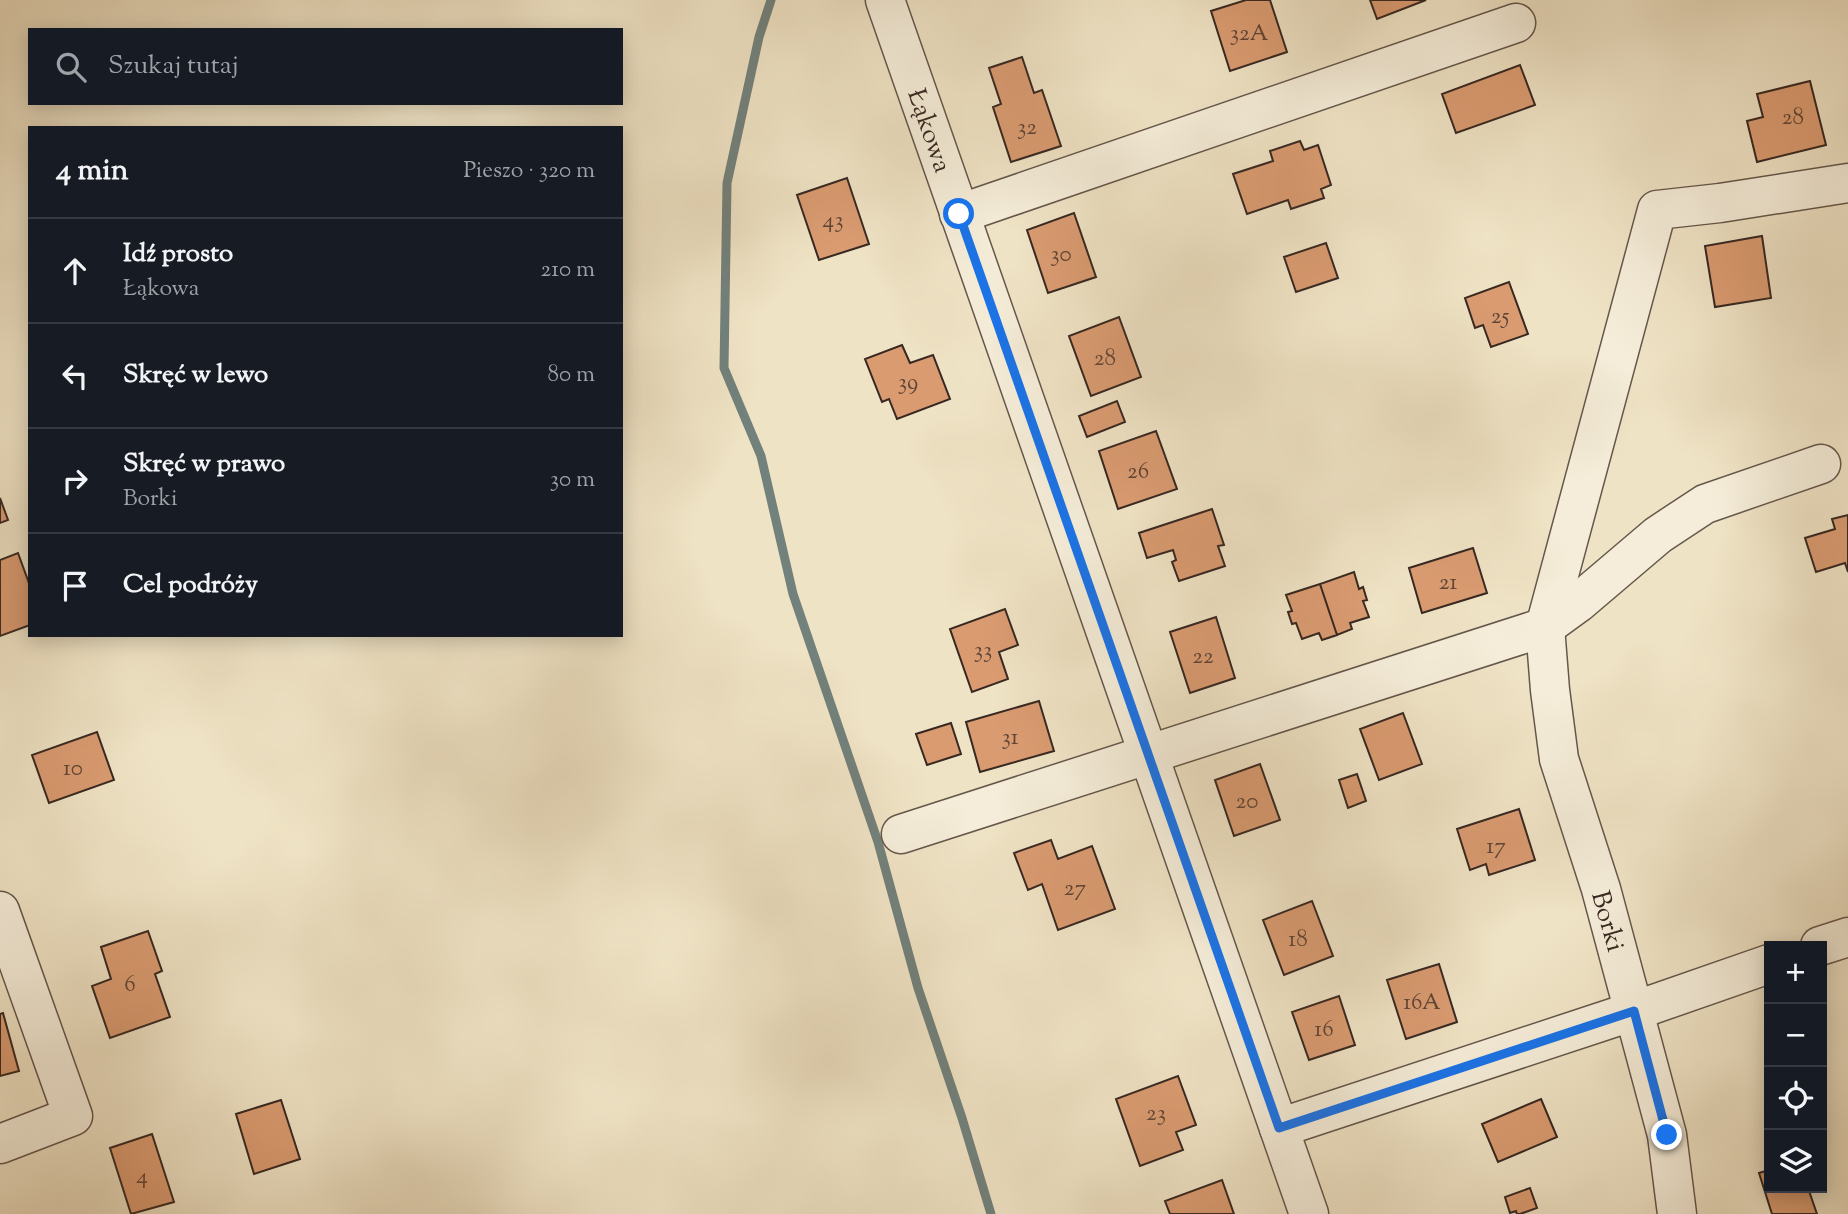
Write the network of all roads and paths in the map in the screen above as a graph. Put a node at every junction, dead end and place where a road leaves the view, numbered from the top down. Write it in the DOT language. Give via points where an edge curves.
graph roads {
  1 [pos="884,0"];
  2 [pos="1516,23"];
  3 [pos="1848,183"];
  4 [pos="959,214"];
  5 [pos="1821,464"];
  6 [pos="1545,627"];
  7 [pos="1148,755"];
  8 [pos="901,834"];
  9 [pos="0,911"];
  10 [pos="1848,937"];
  11 [pos="1827,944"];
  12 [pos="1764,966"];
  13 [pos="1634,1011"];
  14 [pos="1279,1128"];
  15 [pos="0,1144"];
  16 [pos="1309,1214"];
  17 [pos="1678,1214"];
  1 -- 4 [label="street, Łąkowa"];
  2 -- 4 [label="street"];
  3 -- 6 [label="street, Borki" via="1657,210"];
  4 -- 7 [label="street, Łąkowa"];
  5 -- 6 [label="street" via="1705,504 1658,535"];
  6 -- 7 [label="street"];
  6 -- 13 [label="street, Borki" via="1559,759"];
  7 -- 8 [label="street"];
  7 -- 14 [label="street, Łąkowa"];
  9 -- 15 [label="street" via="74,1116"];
  10 -- 11 [label="street"];
  12 -- 13 [label="street"];
  13 -- 14 [label="street"];
  13 -- 17 [label="street, Borki" via="1667,1135"];
  14 -- 16 [label="street, Łąkowa"];
}
